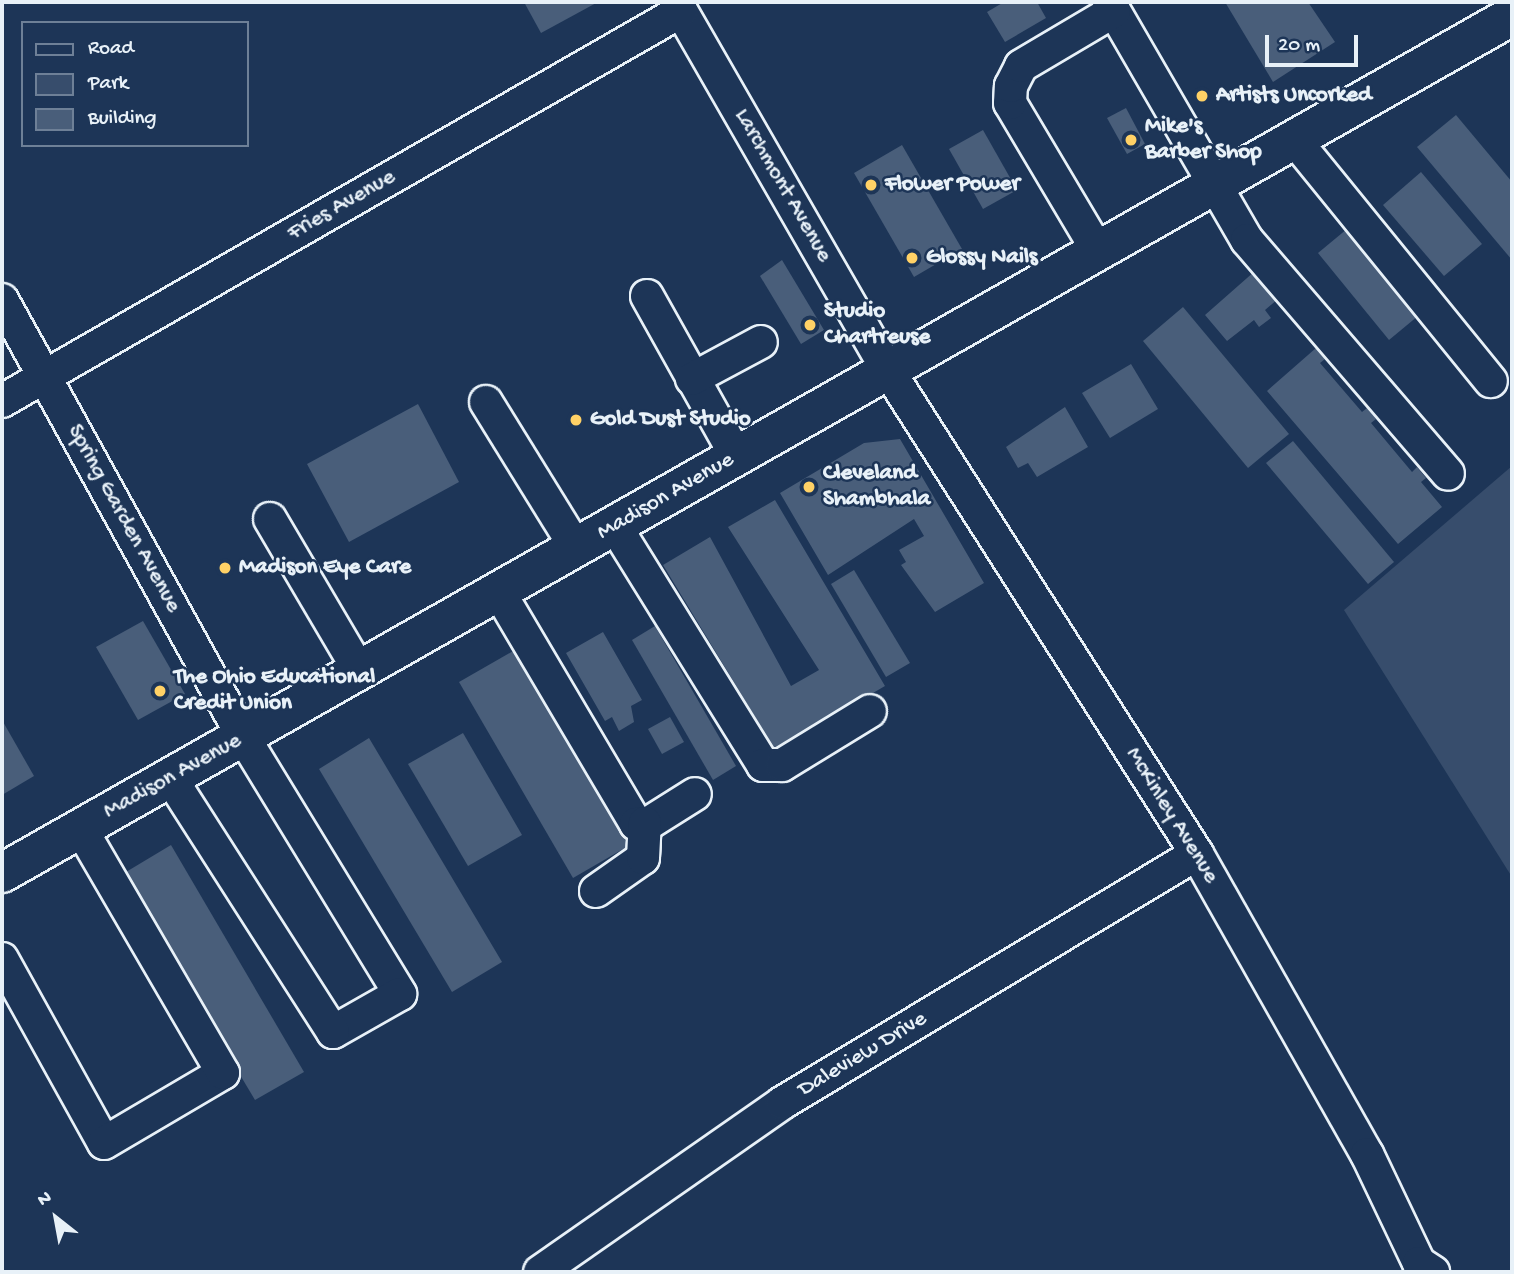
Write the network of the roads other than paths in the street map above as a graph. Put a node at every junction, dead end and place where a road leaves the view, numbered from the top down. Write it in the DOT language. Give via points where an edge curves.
graph roads {
  1 [pos="679,6"];
  2 [pos="1112,6"];
  3 [pos="1512,16"];
  4 [pos="1294,139"];
  5 [pos="1214,185"];
  6 [pos="1098,251"];
  7 [pos="647,296"];
  8 [pos="2,300"];
  9 [pos="761,342"];
  10 [pos="888,370"];
  11 [pos="45,377"];
  12 [pos="691,379"];
  13 [pos="1491,381"];
  14 [pos="2,401"];
  15 [pos="486,402"];
  16 [pos="737,457"];
  17 [pos="1447,474"];
  18 [pos="270,519"];
  19 [pos="615,526"];
  20 [pos="576,548"];
  21 [pos="499,592"];
  22 [pos="359,672"];
  23 [pos="870,711"];
  24 [pos="244,738"];
  25 [pos="171,779"];
  26 [pos="695,794"];
  27 [pos="645,823"];
  28 [pos="81,829"];
  29 [pos="1197,854"];
  30 [pos="2,873"];
  31 [pos="596,891"];
  32 [pos="2,959"];
  33 [pos="1422,1269"];
  34 [pos="540,1272"];
  1 -- 10 [label="street, Larchmont Avenue"];
  1 -- 11 [label="street, Fries Avenue"];
  2 -- 5 [label="street"];
  2 -- 6 [label="street" via="1021,65 1010,86 1010,103"];
  3 -- 4 [label="main road, Madison Avenue"];
  4 -- 5 [label="main road, Madison Avenue"];
  4 -- 13 [label="street"];
  5 -- 6 [label="main road, Madison Avenue"];
  5 -- 17 [label="street" via="1247,240"];
  6 -- 10 [label="main road, Madison Avenue"];
  7 -- 12 [label="street"];
  8 -- 11 [label="street, Spring Garden Avenue"];
  9 -- 12 [label="street"];
  10 -- 16 [label="main road, Madison Avenue"];
  10 -- 29 [label="street, McKinley Avenue"];
  11 -- 14 [label="street, Fries Avenue"];
  11 -- 24 [label="street, Spring Garden Avenue"];
  12 -- 16 [label="street"];
  15 -- 20 [label="street"];
  16 -- 19 [label="main road, Madison Avenue"];
  18 -- 22 [label="street"];
  19 -- 20 [label="main road, Madison Avenue"];
  19 -- 23 [label="street" via="763,765 782,765"];
  20 -- 21 [label="main road, Madison Avenue"];
  21 -- 22 [label="main road, Madison Avenue"];
  21 -- 27 [label="street" via="636,824"];
  22 -- 24 [label="main road, Madison Avenue"];
  24 -- 25 [label="main road, Madison Avenue"];
  24 -- 25 [label="street, Spring Garden Avenue" via="400,994 333,1032"];
  25 -- 28 [label="main road, Madison Avenue"];
  26 -- 27 [label="street"];
  27 -- 31 [label="street" via="643,858"];
  28 -- 30 [label="main road, Madison Avenue"];
  28 -- 32 [label="street" via="223,1073 104,1143"];
  29 -- 33 [label="street, McKinley Avenue" via="1367,1154"];
  29 -- 34 [label="street, Daleview Drive" via="782,1103"];
}
